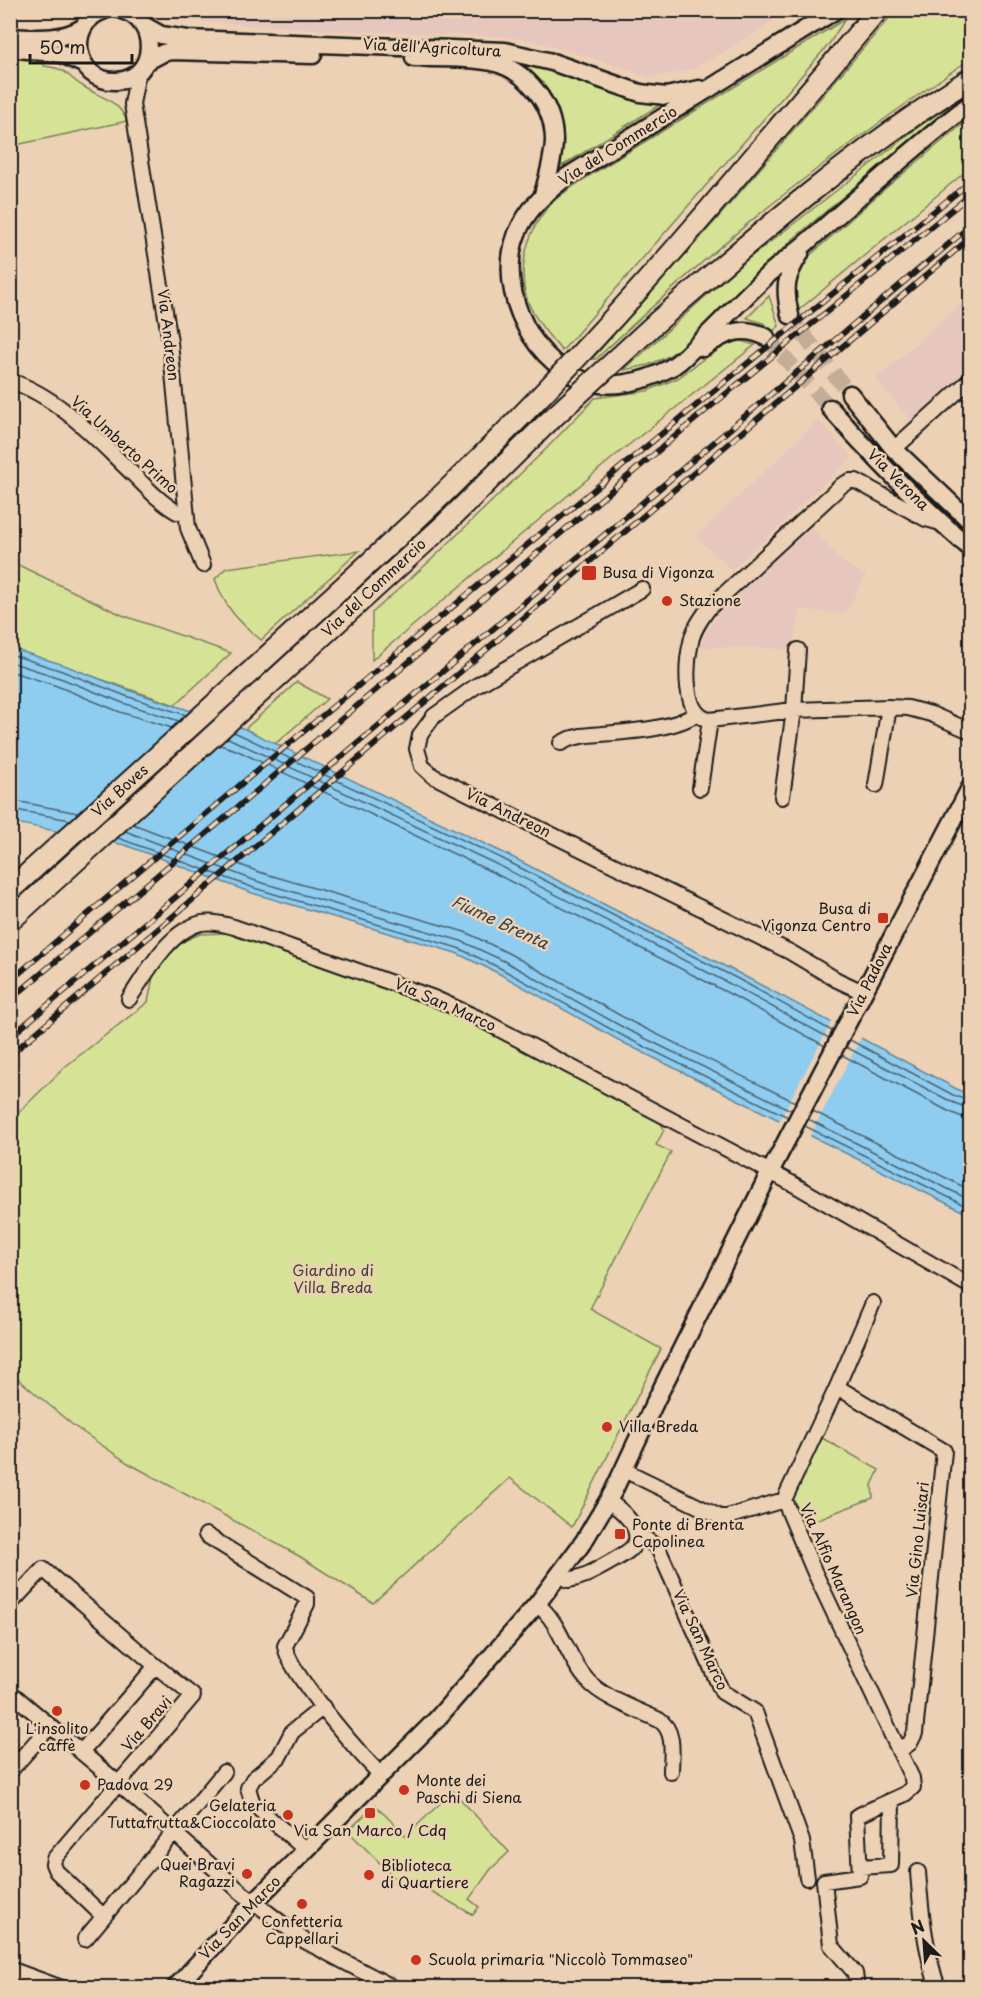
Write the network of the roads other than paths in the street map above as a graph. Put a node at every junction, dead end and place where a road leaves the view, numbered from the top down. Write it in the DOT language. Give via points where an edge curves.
graph roads {
  1 [pos="836,10"];
  2 [pos="878,10"];
  3 [pos="125,11"];
  4 [pos="98,12"];
  5 [pos="145,26"];
  6 [pos="82,28"];
  7 [pos="10,37"];
  8 [pos="10,48"];
  9 [pos="83,64"];
  10 [pos="142,67"];
  11 [pos="970,79"];
  12 [pos="108,81"];
  13 [pos="715,85"];
  14 [pos="132,104"];
  15 [pos="970,104"];
  16 [pos="542,198"];
  17 [pos="813,238"];
  18 [pos="790,315"];
  19 [pos="766,337"];
  20 [pos="676,365"];
  21 [pos="970,380"];
  22 [pos="10,381"];
  23 [pos="850,394"];
  24 [pos="830,408"];
  25 [pos="894,449"];
  26 [pos="186,511"];
  27 [pos="970,521"];
  28 [pos="941,523"];
  29 [pos="970,548"];
  30 [pos="202,565"];
  31 [pos="642,589"];
  32 [pos="798,650"];
  33 [pos="229,692"];
  34 [pos="889,707"];
  35 [pos="794,710"];
  36 [pos="696,714"];
  37 [pos="710,720"];
  38 [pos="970,731"];
  39 [pos="561,743"];
  40 [pos="876,785"];
  41 [pos="699,788"];
  42 [pos="970,788"];
  43 [pos="154,791"];
  44 [pos="782,797"];
  45 [pos="10,890"];
  46 [pos="13,919"];
  47 [pos="857,990"];
  48 [pos="129,999"];
  49 [pos="770,1172"];
  50 [pos="970,1286"];
  51 [pos="873,1303"];
  52 [pos="837,1387"];
  53 [pos="624,1470"];
  54 [pos="784,1500"];
  55 [pos="608,1501"];
  56 [pos="209,1535"];
  57 [pos="636,1537"];
  58 [pos="559,1574"];
  59 [pos="10,1604"];
  60 [pos="537,1604"];
  61 [pos="156,1666"];
  62 [pos="10,1692"];
  63 [pos="323,1707"];
  64 [pos="50,1726"];
  65 [pos="899,1751"];
  66 [pos="81,1752"];
  67 [pos="10,1771"];
  68 [pos="670,1772"];
  69 [pos="224,1773"];
  70 [pos="381,1775"];
  71 [pos="118,1783"];
  72 [pos="892,1800"];
  73 [pos="175,1832"];
  74 [pos="306,1850"];
  75 [pos="860,1867"];
  76 [pos="918,1872"];
  77 [pos="807,1878"];
  78 [pos="254,1902"];
  79 [pos="103,1916"];
  80 [pos="85,1939"];
  81 [pos="10,1969"];
  82 [pos="62,1988"];
  83 [pos="175,1988"];
  84 [pos="394,1988"];
  85 [pos="857,1988"];
  86 [pos="938,1988"];
  1 -- 13 [label="main road, Via del Commercio"];
  2 -- 33 [label="highway, Via del Commercio, bridge" via="588,346 444,492"];
  3 -- 5 [label="main road, Via dell'Agricoltura"];
  4 -- 6 [label="main road"];
  5 -- 10 [label="main road" via="150,45"];
  5 -- 13 [label="main road, Via dell'Agricoltura" via="161,35 187,39 505,51 654,95"];
  6 -- 7 [label="main road" via="62,37"];
  6 -- 9 [label="main road" via="78,45"];
  8 -- 9 [label="main road" via="62,54"];
  9 -- 12 [label="main road" via="93,75"];
  10 -- 12 [label="main road, Via dell'Agricoltura" via="126,79"];
  10 -- 14 [label="street, Via Andreon"];
  10 -- 16 [label="main road, Via dell'Agricoltura" via="163,53 178,51 493,63 523,78 544,102 550,117 554,140"];
  11 -- 43 [label="highway, Via del Commercio, bridge" via="853,160 725,262"];
  12 -- 14 [label="street"];
  13 -- 16 [label="main road, Via del Commercio" via="568,176"];
  14 -- 26 [label="street, Via Andreon" via="170,342"];
  15 -- 17 [label="main road, Via del Commercio"];
  16 -- 20 [label="main road, Via del Commercio" via="520,226 509,270 519,314 537,343 567,372 583,381 615,384 646,379"];
  17 -- 18 [label="main road" via="787,281"];
  17 -- 20 [label="main road, Via del Commercio" via="772,271"];
  19 -- 20 [label="main road" via="738,331 719,337"];
  21 -- 25 [label="street, Via Verona"];
  22 -- 26 [label="street, Via Umberto Primo" via="28,386 78,422 156,497 177,512"];
  23 -- 25 [label="main road, Via Verona"];
  24 -- 28 [label="main road, Via Verona"];
  25 -- 27 [label="main road, Via Verona"];
  26 -- 30 [label="street, Via Andreon" via="190,538"];
  28 -- 29 [label="main road, Via Verona"];
  28 -- 36 [label="street" via="855,481 842,485 703,616 691,640 688,661 691,705"];
  31 -- 47 [label="street, Via Andreon" via="445,707 420,735 417,749 423,766 433,776 790,952"];
  32 -- 35 [label="street"];
  33 -- 45 [label="highway, Via Boves"];
  34 -- 35 [label="street"];
  34 -- 38 [label="street" via="931,714"];
  34 -- 40 [label="street"];
  35 -- 37 [label="street"];
  35 -- 44 [label="street"];
  36 -- 37 [label="street"];
  36 -- 39 [label="street" via="668,725 581,736"];
  37 -- 41 [label="street"];
  42 -- 47 [label="main road, Via Padova"];
  43 -- 46 [label="highway, Via Boves"];
  47 -- 49 [label="main road, Via Padova" via="856,1009"];
  48 -- 49 [label="street, Via San Marco" via="160,952 189,928 210,922 234,927 445,1003"];
  49 -- 50 [label="street, Via San Marco"];
  49 -- 53 [label="main road, Via San Marco"];
  51 -- 52 [label="street"];
  52 -- 54 [label="street"];
  52 -- 65 [label="street, Via Gino Luisari" via="944,1451 915,1733"];
  53 -- 54 [label="street, Via Alfio Marangon" via="720,1517"];
  53 -- 55 [label="main road, Via San Marco"];
  54 -- 65 [label="street, Via Alfio Marangon"];
  55 -- 57 [label="street, Via San Marco" via="621,1509"];
  55 -- 58 [label="main road, Via San Marco"];
  56 -- 63 [label="street" via="307,1598 285,1652"];
  57 -- 58 [label="street" via="628,1551 590,1574 568,1580"];
  57 -- 77 [label="street, Via San Marco" via="658,1548 722,1692 755,1712 802,1841"];
  58 -- 60 [label="main road, Via San Marco"];
  59 -- 61 [label="street" via="43,1569"];
  60 -- 68 [label="street" via="556,1625 593,1686 668,1727"];
  60 -- 70 [label="main road, Via San Marco" via="436,1720"];
  61 -- 66 [label="street"];
  61 -- 71 [label="street, Via Bravi" via="193,1696"];
  62 -- 64 [label="street"];
  63 -- 70 [label="street"];
  63 -- 74 [label="street" via="292,1732 279,1757 248,1788 253,1804"];
  64 -- 66 [label="street"];
  64 -- 67 [label="street"];
  65 -- 72 [label="street, Via Alfio Marangon" via="913,1787"];
  66 -- 71 [label="street"];
  69 -- 73 [label="street"];
  70 -- 74 [label="main road, Via San Marco"];
  71 -- 73 [label="street"];
  71 -- 79 [label="street, Via Bravi" via="57,1852 53,1864"];
  72 -- 75 [label="street, Via Alfio Marangon" via="857,1816"];
  72 -- 75 [label="street" via="891,1865"];
  73 -- 78 [label="street"];
  73 -- 79 [label="street"];
  74 -- 78 [label="main road, Via San Marco"];
  75 -- 85 [label="street" via="860,1876 824,1881 831,1945 855,1973"];
  76 -- 86 [label="street" via="923,1928"];
  78 -- 83 [label="main road, Via San Marco"];
  78 -- 84 [label="street" via="305,1941"];
  79 -- 80 [label="street"];
  81 -- 82 [label="street"];
}
